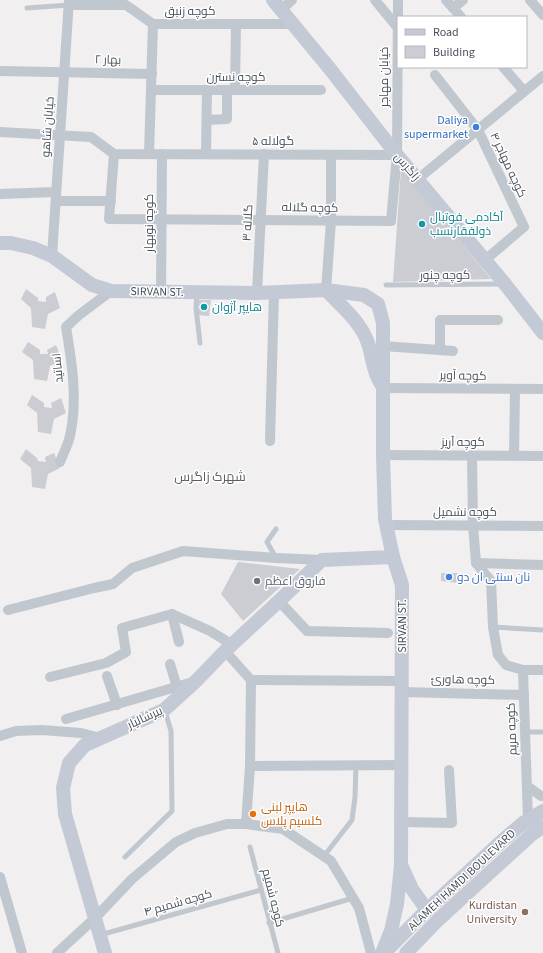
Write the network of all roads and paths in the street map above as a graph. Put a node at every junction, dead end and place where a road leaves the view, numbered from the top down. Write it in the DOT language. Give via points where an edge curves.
graph roads {
  1 [pos="292,0"];
  2 [pos="375,0"];
  3 [pos="398,0"];
  4 [pos="446,0"];
  5 [pos="463,0"];
  6 [pos="530,0"];
  7 [pos="69,3"];
  8 [pos="277,5"];
  9 [pos="27,8"];
  10 [pos="453,8"];
  11 [pos="543,15"];
  12 [pos="398,16"];
  13 [pos="460,16"];
  14 [pos="153,24"];
  15 [pos="236,24"];
  16 [pos="292,24"];
  17 [pos="397,27"];
  18 [pos="398,68"];
  19 [pos="504,68"];
  20 [pos="0,71"];
  21 [pos="64,72"];
  22 [pos="152,74"];
  23 [pos="436,75"];
  24 [pos="542,78"];
  25 [pos="152,90"];
  26 [pos="207,90"];
  27 [pos="231,90"];
  28 [pos="321,90"];
  29 [pos="524,91"];
  30 [pos="207,120"];
  31 [pos="478,130"];
  32 [pos="0,132"];
  33 [pos="60,136"];
  34 [pos="114,154"];
  35 [pos="149,154"];
  36 [pos="162,154"];
  37 [pos="206,154"];
  38 [pos="264,154"];
  39 [pos="331,155"];
  40 [pos="397,155"];
  41 [pos="418,179"];
  42 [pos="0,194"];
  43 [pos="56,196"];
  44 [pos="111,201"];
  45 [pos="162,219"];
  46 [pos="261,220"];
  47 [pos="331,221"];
  48 [pos="0,243"];
  49 [pos="52,256"];
  50 [pos="484,260"];
  51 [pos="505,284"];
  52 [pos="386,285"];
  53 [pos="326,290"];
  54 [pos="111,291"];
  55 [pos="274,292"];
  56 [pos="161,293"];
  57 [pos="197,293"];
  58 [pos="257,293"];
  59 [pos="498,320"];
  60 [pos="543,332"];
  61 [pos="200,343"];
  62 [pos="383,346"];
  63 [pos="440,350"];
  64 [pos="454,351"];
  65 [pos="383,388"];
  66 [pos="543,389"];
  67 [pos="515,390"];
  68 [pos="270,441"];
  69 [pos="472,454"];
  70 [pos="383,455"];
  71 [pos="514,455"];
  72 [pos="543,456"];
  73 [pos="60,462"];
  74 [pos="386,525"];
  75 [pos="473,525"];
  76 [pos="543,526"];
  77 [pos="276,528"];
  78 [pos="394,557"];
  79 [pos="276,558"];
  80 [pos="322,560"];
  81 [pos="476,563"];
  82 [pos="543,565"];
  83 [pos="279,601"];
  84 [pos="8,610"];
  85 [pos="172,614"];
  86 [pos="492,627"];
  87 [pos="543,630"];
  88 [pos="388,633"];
  89 [pos="179,642"];
  90 [pos="229,648"];
  91 [pos="170,664"];
  92 [pos="524,670"];
  93 [pos="543,670"];
  94 [pos="107,676"];
  95 [pos="50,677"];
  96 [pos="251,680"];
  97 [pos="196,681"];
  98 [pos="402,686"];
  99 [pos="177,687"];
  100 [pos="524,695"];
  101 [pos="117,705"];
  102 [pos="164,710"];
  103 [pos="66,719"];
  104 [pos="525,732"];
  105 [pos="543,732"];
  106 [pos="0,736"];
  107 [pos="100,738"];
  108 [pos="356,765"];
  109 [pos="402,765"];
  110 [pos="250,766"];
  111 [pos="449,770"];
  112 [pos="527,786"];
  113 [pos="543,796"];
  114 [pos="543,811"];
  115 [pos="528,820"];
  116 [pos="402,822"];
  117 [pos="246,824"];
  118 [pos="543,827"];
  119 [pos="250,847"];
  120 [pos="324,856"];
  121 [pos="125,857"];
  122 [pos="401,866"];
  123 [pos="0,877"];
  124 [pos="261,890"];
  125 [pos="353,898"];
  126 [pos="427,910"];
  127 [pos="95,918"];
  128 [pos="270,923"];
  129 [pos="100,935"];
  130 [pos="22,953"];
  131 [pos="56,953"];
  132 [pos="105,953"];
  133 [pos="278,953"];
  134 [pos="371,953"];
  135 [pos="383,953"];
  136 [pos="406,953"];
  1 -- 8 [label="street"];
  2 -- 17 [label="street"];
  3 -- 12 [label="street, خیابان مهاجر"];
  4 -- 10 [label="street"];
  5 -- 10 [label="street"];
  6 -- 11 [label="street"];
  7 -- 9 [label="lane"];
  7 -- 14 [label="street, کوچه زنبق" via="126,5"];
  7 -- 21 [label="street, خیابان شاهو"];
  8 -- 16 [label="street, زاگرس"];
  10 -- 13 [label="street"];
  14 -- 15 [label="street, کوچه زنبق"];
  14 -- 22 [label="street"];
  15 -- 16 [label="street, کوچه زنبق"];
  15 -- 27 [label="street"];
  16 -- 40 [label="street, زاگرس"];
  18 -- 40 [label="street, خیابان مهاجر"];
  19 -- 29 [label="street"];
  20 -- 21 [label="street, بهار ۲"];
  21 -- 22 [label="street, بهار ۲"];
  21 -- 33 [label="street, خیابان شاهو"];
  22 -- 25 [label="street"];
  23 -- 31 [label="street, کوچه مهاجر ۴"];
  24 -- 29 [label="street"];
  25 -- 26 [label="street, کوچه نسترن"];
  25 -- 35 [label="street"];
  26 -- 27 [label="street, کوچه نسترن"];
  26 -- 30 [label="street"];
  27 -- 28 [label="street, کوچه نسترن"];
  27 -- 30 [label="street" via="227,119"];
  29 -- 31 [label="street"];
  30 -- 37 [label="street"];
  31 -- 41 [label="street"];
  31 -- 50 [label="street, کوچه مهاجر ۴" via="524,227"];
  32 -- 33 [label="street"];
  33 -- 34 [label="street" via="91,137"];
  33 -- 43 [label="street, خیابان شاهو"];
  34 -- 35 [label="street, گولاله ۵"];
  34 -- 44 [label="street"];
  35 -- 36 [label="street, گولاله ۵"];
  36 -- 37 [label="street, گولاله ۵"];
  36 -- 45 [label="street, کوچه نوبهار"];
  37 -- 38 [label="street, گولاله ۵"];
  38 -- 39 [label="street, گولاله ۵"];
  38 -- 46 [label="street, گلاله ۳"];
  39 -- 40 [label="street, گولاله ۵"];
  39 -- 47 [label="street"];
  40 -- 41 [label="street, زاگرس"];
  40 -- 47 [label="street, کوچه گلاله" via="391,222"];
  41 -- 50 [label="street, زاگرس"];
  42 -- 43 [label="street"];
  43 -- 44 [label="street"];
  43 -- 49 [label="street, خیابان شاهو"];
  44 -- 45 [label="street, کوچه گلاله" via="110,219"];
  45 -- 46 [label="street, کوچه گلاله"];
  45 -- 56 [label="street, کوچه نوبهار"];
  46 -- 47 [label="street, کوچه گلاله"];
  46 -- 58 [label="street, گلاله ۳"];
  47 -- 53 [label="street"];
  48 -- 49 [label="street, SIRVAN ST." via="33,248"];
  49 -- 54 [label="street, SIRVAN ST." via="92,285"];
  50 -- 51 [label="street, زاگرس"];
  51 -- 52 [label="lane, کوچه چنور"];
  51 -- 60 [label="street, زاگرس"];
  53 -- 55 [label="street, SIRVAN ST."];
  53 -- 62 [label="street, SIRVAN ST." via="364,295 378,304 383,323"];
  53 -- 65 [label="street, SIRVAN ST." via="359,325 368,344 376,376"];
  54 -- 56 [label="street, SIRVAN ST."];
  54 -- 73 [label="street, اساتید" via="66,327 72,364 74,409 70,437"];
  55 -- 58 [label="street, SIRVAN ST."];
  55 -- 68 [label="street"];
  56 -- 57 [label="street, SIRVAN ST."];
  57 -- 58 [label="street, SIRVAN ST."];
  57 -- 61 [label="lane"];
  59 -- 63 [label="street" via="440,320"];
  62 -- 63 [label="street"];
  62 -- 65 [label="street, SIRVAN ST."];
  63 -- 64 [label="street"];
  65 -- 67 [label="street, کوچه آویر"];
  65 -- 70 [label="street, SIRVAN ST."];
  66 -- 67 [label="street, کوچه آویر"];
  67 -- 71 [label="street"];
  69 -- 70 [label="street, کوچه آریز"];
  69 -- 71 [label="street, کوچه آریز"];
  69 -- 75 [label="street"];
  70 -- 74 [label="street, SIRVAN ST."];
  71 -- 72 [label="street, کوچه آریز"];
  74 -- 75 [label="street, کوچه نشمیل"];
  74 -- 78 [label="street, SIRVAN ST."];
  75 -- 76 [label="street, کوچه نشمیل"];
  75 -- 81 [label="street"];
  77 -- 79 [label="lane" via="267,542"];
  78 -- 80 [label="street"];
  78 -- 98 [label="street, SIRVAN ST." via="402,585"];
  79 -- 80 [label="street"];
  79 -- 84 [label="street" via="183,551 132,568 113,584"];
  80 -- 83 [label="street, پیرشالیار"];
  81 -- 82 [label="street"];
  81 -- 86 [label="street" via="491,581"];
  83 -- 88 [label="street" via="307,631"];
  83 -- 90 [label="street, پیرشالیار"];
  85 -- 89 [label="street"];
  85 -- 90 [label="street" via="210,632"];
  85 -- 95 [label="street" via="122,628 126,652 106,663"];
  86 -- 87 [label="lane"];
  86 -- 92 [label="street" via="498,655 506,665"];
  90 -- 96 [label="street"];
  90 -- 97 [label="street, پیرشالیار"];
  91 -- 99 [label="street"];
  92 -- 93 [label="street"];
  92 -- 100 [label="street, کوچه مریم"];
  94 -- 101 [label="street"];
  96 -- 98 [label="street, کوچه هاورئ"];
  96 -- 110 [label="street"];
  97 -- 99 [label="street"];
  97 -- 102 [label="street, پیرشالیار"];
  98 -- 100 [label="street, کوچه هاورئ"];
  98 -- 109 [label="street, SIRVAN ST."];
  99 -- 101 [label="street"];
  100 -- 104 [label="street, کوچه مریم"];
  101 -- 103 [label="street"];
  102 -- 107 [label="street, پیرشالیار"];
  102 -- 121 [label="lane" via="171,731 172,811"];
  104 -- 105 [label="lane"];
  104 -- 112 [label="street, کوچه مریم"];
  106 -- 107 [label="street" via="16,731 42,730 81,733"];
  107 -- 127 [label="street, پیرشالیار" via="85,745 69,763 63,788 65,814"];
  108 -- 109 [label="street"];
  108 -- 110 [label="street"];
  108 -- 120 [label="lane" via="352,820"];
  109 -- 116 [label="street, SIRVAN ST."];
  110 -- 117 [label="street"];
  111 -- 116 [label="street" via="452,823"];
  112 -- 113 [label="street"];
  112 -- 115 [label="street, کوچه مریم"];
  114 -- 115 [label="street, ALAMEH HAMDI BOULEVARD"];
  115 -- 126 [label="street, ALAMEH HAMDI BOULEVARD"];
  116 -- 122 [label="street, SIRVAN ST."];
  117 -- 120 [label="street" via="283,830"];
  117 -- 127 [label="street" via="227,824 194,833 176,842 132,879"];
  118 -- 136 [label="street, ALAMEH HAMDI BOULEVARD" via="438,920"];
  119 -- 124 [label="lane, کوچه شمیم"];
  120 -- 125 [label="street" via="331,861"];
  122 -- 126 [label="street" via="412,890"];
  122 -- 135 [label="street, SIRVAN ST." via="398,904"];
  123 -- 130 [label="street"];
  124 -- 128 [label="lane, کوچه شمیم"];
  124 -- 129 [label="lane, کوچه شمیم ۴"];
  125 -- 128 [label="lane"];
  125 -- 134 [label="street" via="359,908"];
  126 -- 135 [label="street, ALAMEH HAMDI BOULEVARD"];
  127 -- 129 [label="street, پیرشالیار"];
  127 -- 131 [label="street"];
  128 -- 133 [label="lane, کوچه شمیم"];
  129 -- 132 [label="street, پیرشالیار"];
}
